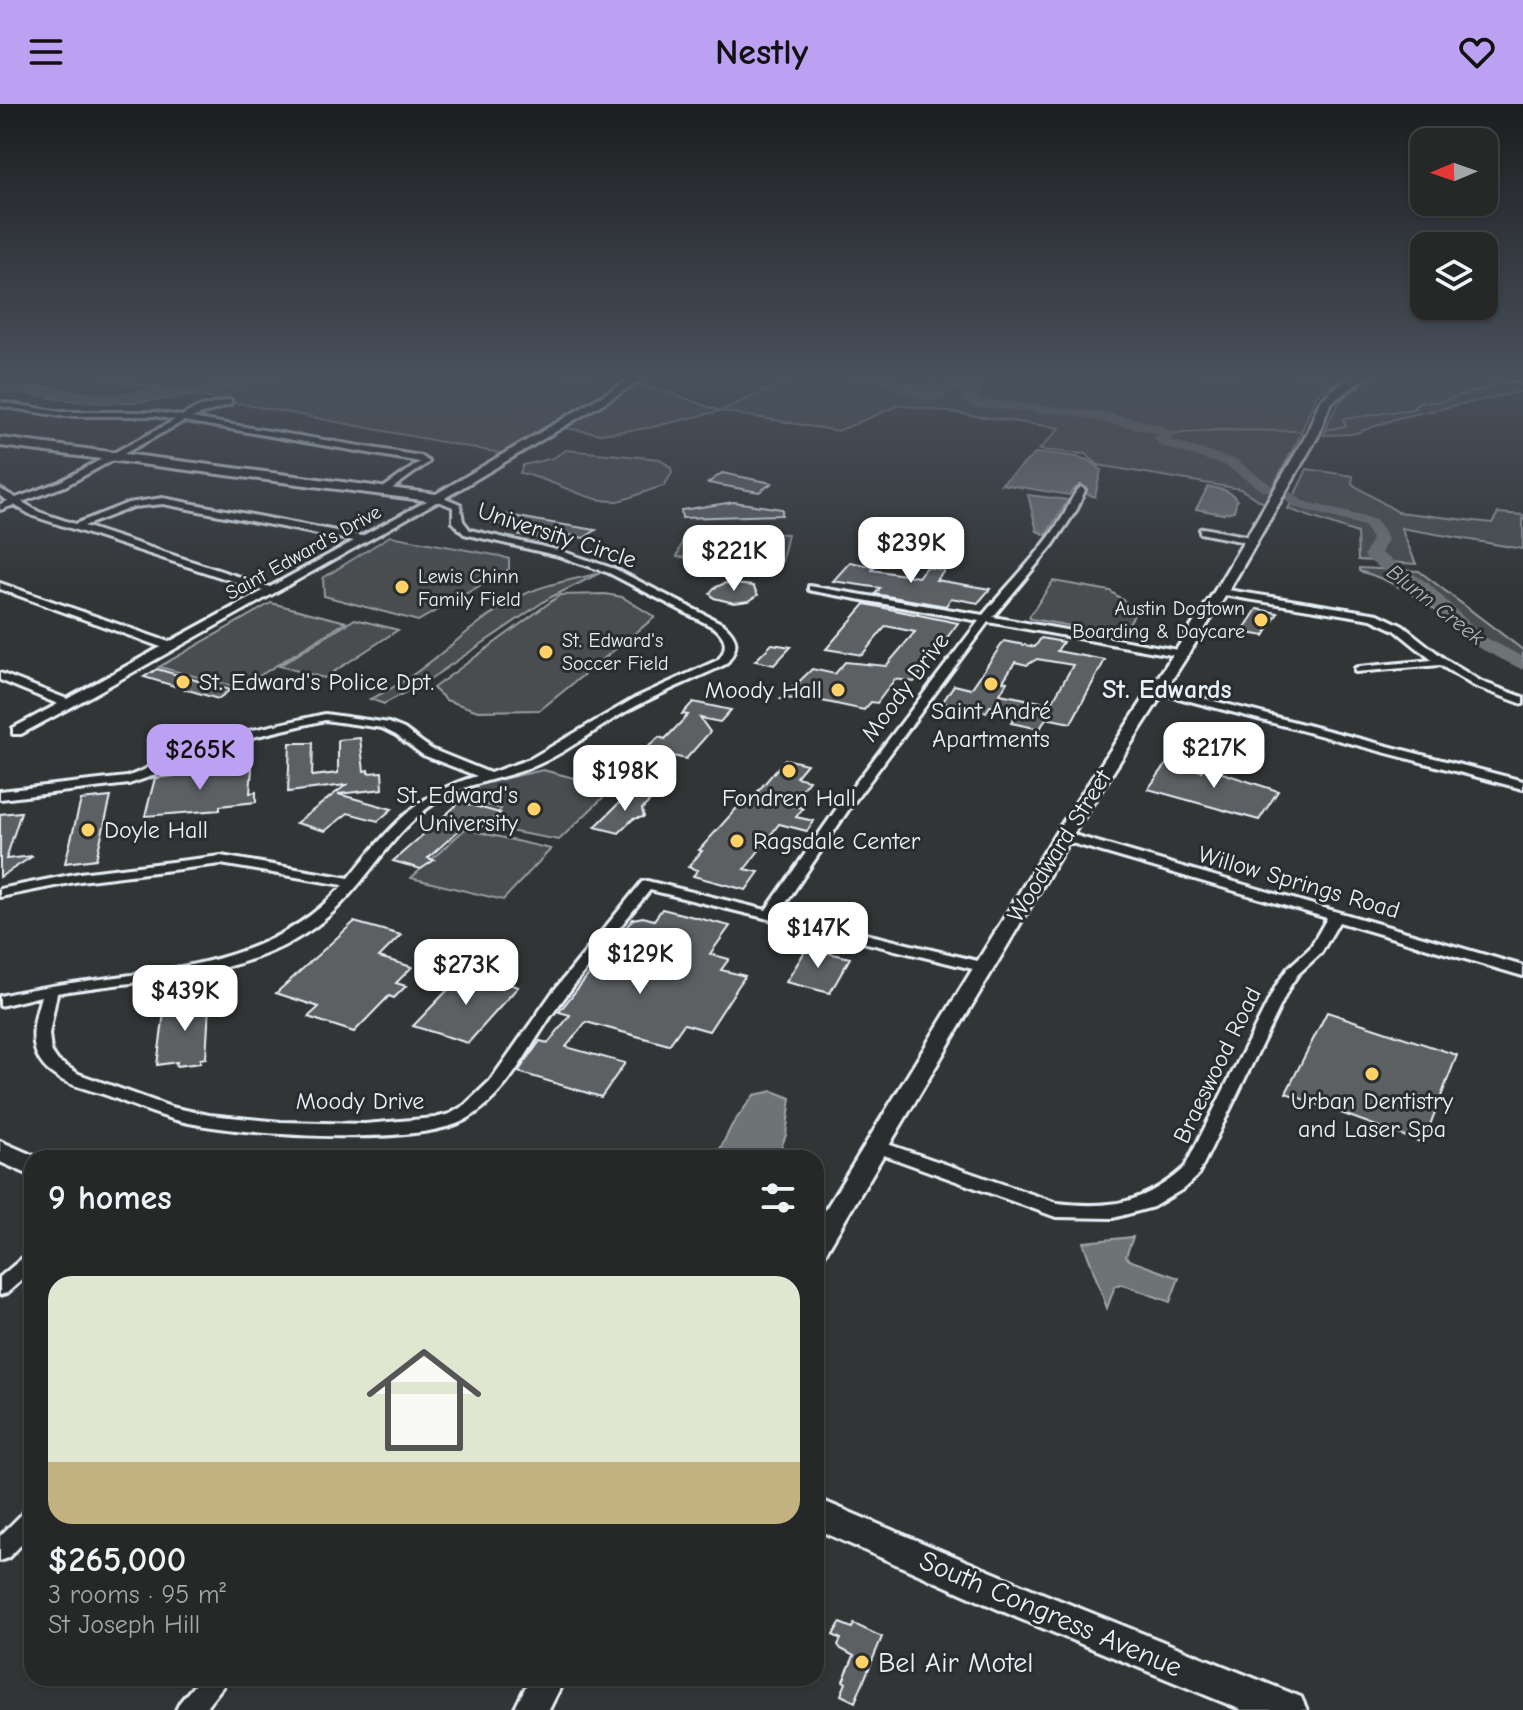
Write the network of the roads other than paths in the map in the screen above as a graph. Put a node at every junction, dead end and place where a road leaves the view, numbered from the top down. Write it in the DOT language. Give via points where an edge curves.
graph roads {
  1 [pos="62,450"];
  2 [pos="129,450"];
  3 [pos="369,450"];
  4 [pos="519,450"];
  5 [pos="1304,450"];
  6 [pos="117,457"];
  7 [pos="386,490"];
  8 [pos="1081,490"];
  9 [pos="0,492"];
  10 [pos="438,498"];
  11 [pos="15,502"];
  12 [pos="0,507"];
  13 [pos="74,527"];
  14 [pos="1203,531"];
  15 [pos="361,539"];
  16 [pos="1250,540"];
  17 [pos="0,586"];
  18 [pos="813,588"];
  19 [pos="270,590"];
  20 [pos="1221,592"];
  21 [pos="985,620"];
  22 [pos="169,646"];
  23 [pos="1183,654"];
  24 [pos="1442,662"];
  25 [pos="1359,670"];
  26 [pos="0,676"];
  27 [pos="1160,690"];
  28 [pos="1523,701"];
  29 [pos="69,704"];
  30 [pos="17,731"];
  31 [pos="485,775"];
  32 [pos="1523,785"];
  33 [pos="0,795"];
  34 [pos="1063,836"];
  35 [pos="350,882"];
  36 [pos="0,893"];
  37 [pos="770,915"];
  38 [pos="1335,916"];
  39 [pos="985,967"];
  40 [pos="1523,971"];
  41 [pos="51,989"];
  42 [pos="0,1001"];
  43 [pos="876,1146"];
  44 [pos="0,1151"];
  45 [pos="24,1162"];
  46 [pos="824,1234"];
  47 [pos="24,1267"];
  48 [pos="0,1288"];
  49 [pos="824,1516"];
  50 [pos="24,1527"];
  51 [pos="0,1551"];
  52 [pos="208,1686"];
  53 [pos="544,1686"];
  54 [pos="1282,1709"];
  55 [pos="188,1710"];
  56 [pos="531,1710"];
  1 -- 6 [label="street"];
  2 -- 6 [label="street"];
  3 -- 7 [label="street" via="425,462"];
  4 -- 10 [label="street, Saint Edward's Drive"];
  5 -- 16 [label="street, Woodward Street"];
  6 -- 7 [label="street"];
  6 -- 11 [label="street"];
  7 -- 10 [label="street"];
  8 -- 21 [label="street, Moody Drive" via="1068,518"];
  9 -- 11 [label="street"];
  10 -- 15 [label="street, Saint Edward's Drive"];
  10 -- 31 [label="street, University Circle" via="457,506 458,522 467,532 612,571 719,626 733,644 722,662 639,700 533,762"];
  11 -- 12 [label="street"];
  11 -- 13 [label="street"];
  13 -- 15 [label="street" via="131,505 163,501"];
  13 -- 19 [label="street"];
  14 -- 16 [label="street"];
  15 -- 19 [label="street, Saint Edward's Drive"];
  16 -- 20 [label="street, Woodward Street"];
  17 -- 22 [label="street"];
  18 -- 21 [label="street"];
  19 -- 22 [label="street, Saint Edward's Drive"];
  20 -- 23 [label="street, Woodward Street"];
  20 -- 24 [label="street" via="1374,616 1399,628"];
  21 -- 23 [label="street"];
  21 -- 37 [label="street, Moody Drive" via="835,819"];
  22 -- 29 [label="street, Saint Edward's Drive"];
  23 -- 27 [label="street, Woodward Street"];
  24 -- 25 [label="street"];
  24 -- 28 [label="street" via="1478,684"];
  26 -- 29 [label="street"];
  27 -- 32 [label="street"];
  27 -- 34 [label="street, Woodward Street"];
  29 -- 30 [label="street, Saint Edward's Drive"];
  31 -- 33 [label="street" via="427,752 385,725 325,717 185,749 129,780"];
  31 -- 35 [label="street, University Circle" via="432,799 376,849"];
  34 -- 38 [label="street, Willow Springs Road"];
  34 -- 39 [label="street, Woodward Street"];
  35 -- 36 [label="street" via="221,860 80,877"];
  35 -- 41 [label="street, University Circle" via="321,915 262,950 204,966"];
  37 -- 39 [label="street"];
  37 -- 41 [label="street, Moody Drive" via="647,885 543,1015 497,1085 456,1118 429,1127 224,1123 170,1112 63,1074 47,1059 41,1040"];
  38 -- 40 [label="street, Willow Springs Road"];
  38 -- 43 [label="street, Braeswood Road" via="1316,950 1283,986 1192,1171 1173,1191 1122,1211 1056,1210"];
  39 -- 43 [label="street, Woodward Street"];
  41 -- 42 [label="street, University Circle"];
  43 -- 46 [label="street, Woodward Street"];
  44 -- 45 [label="main road"];
  47 -- 48 [label="street"];
  49 -- 54 [label="main road, South Congress Avenue"];
  50 -- 51 [label="street"];
  52 -- 55 [label="street"];
  53 -- 56 [label="street"];
}
